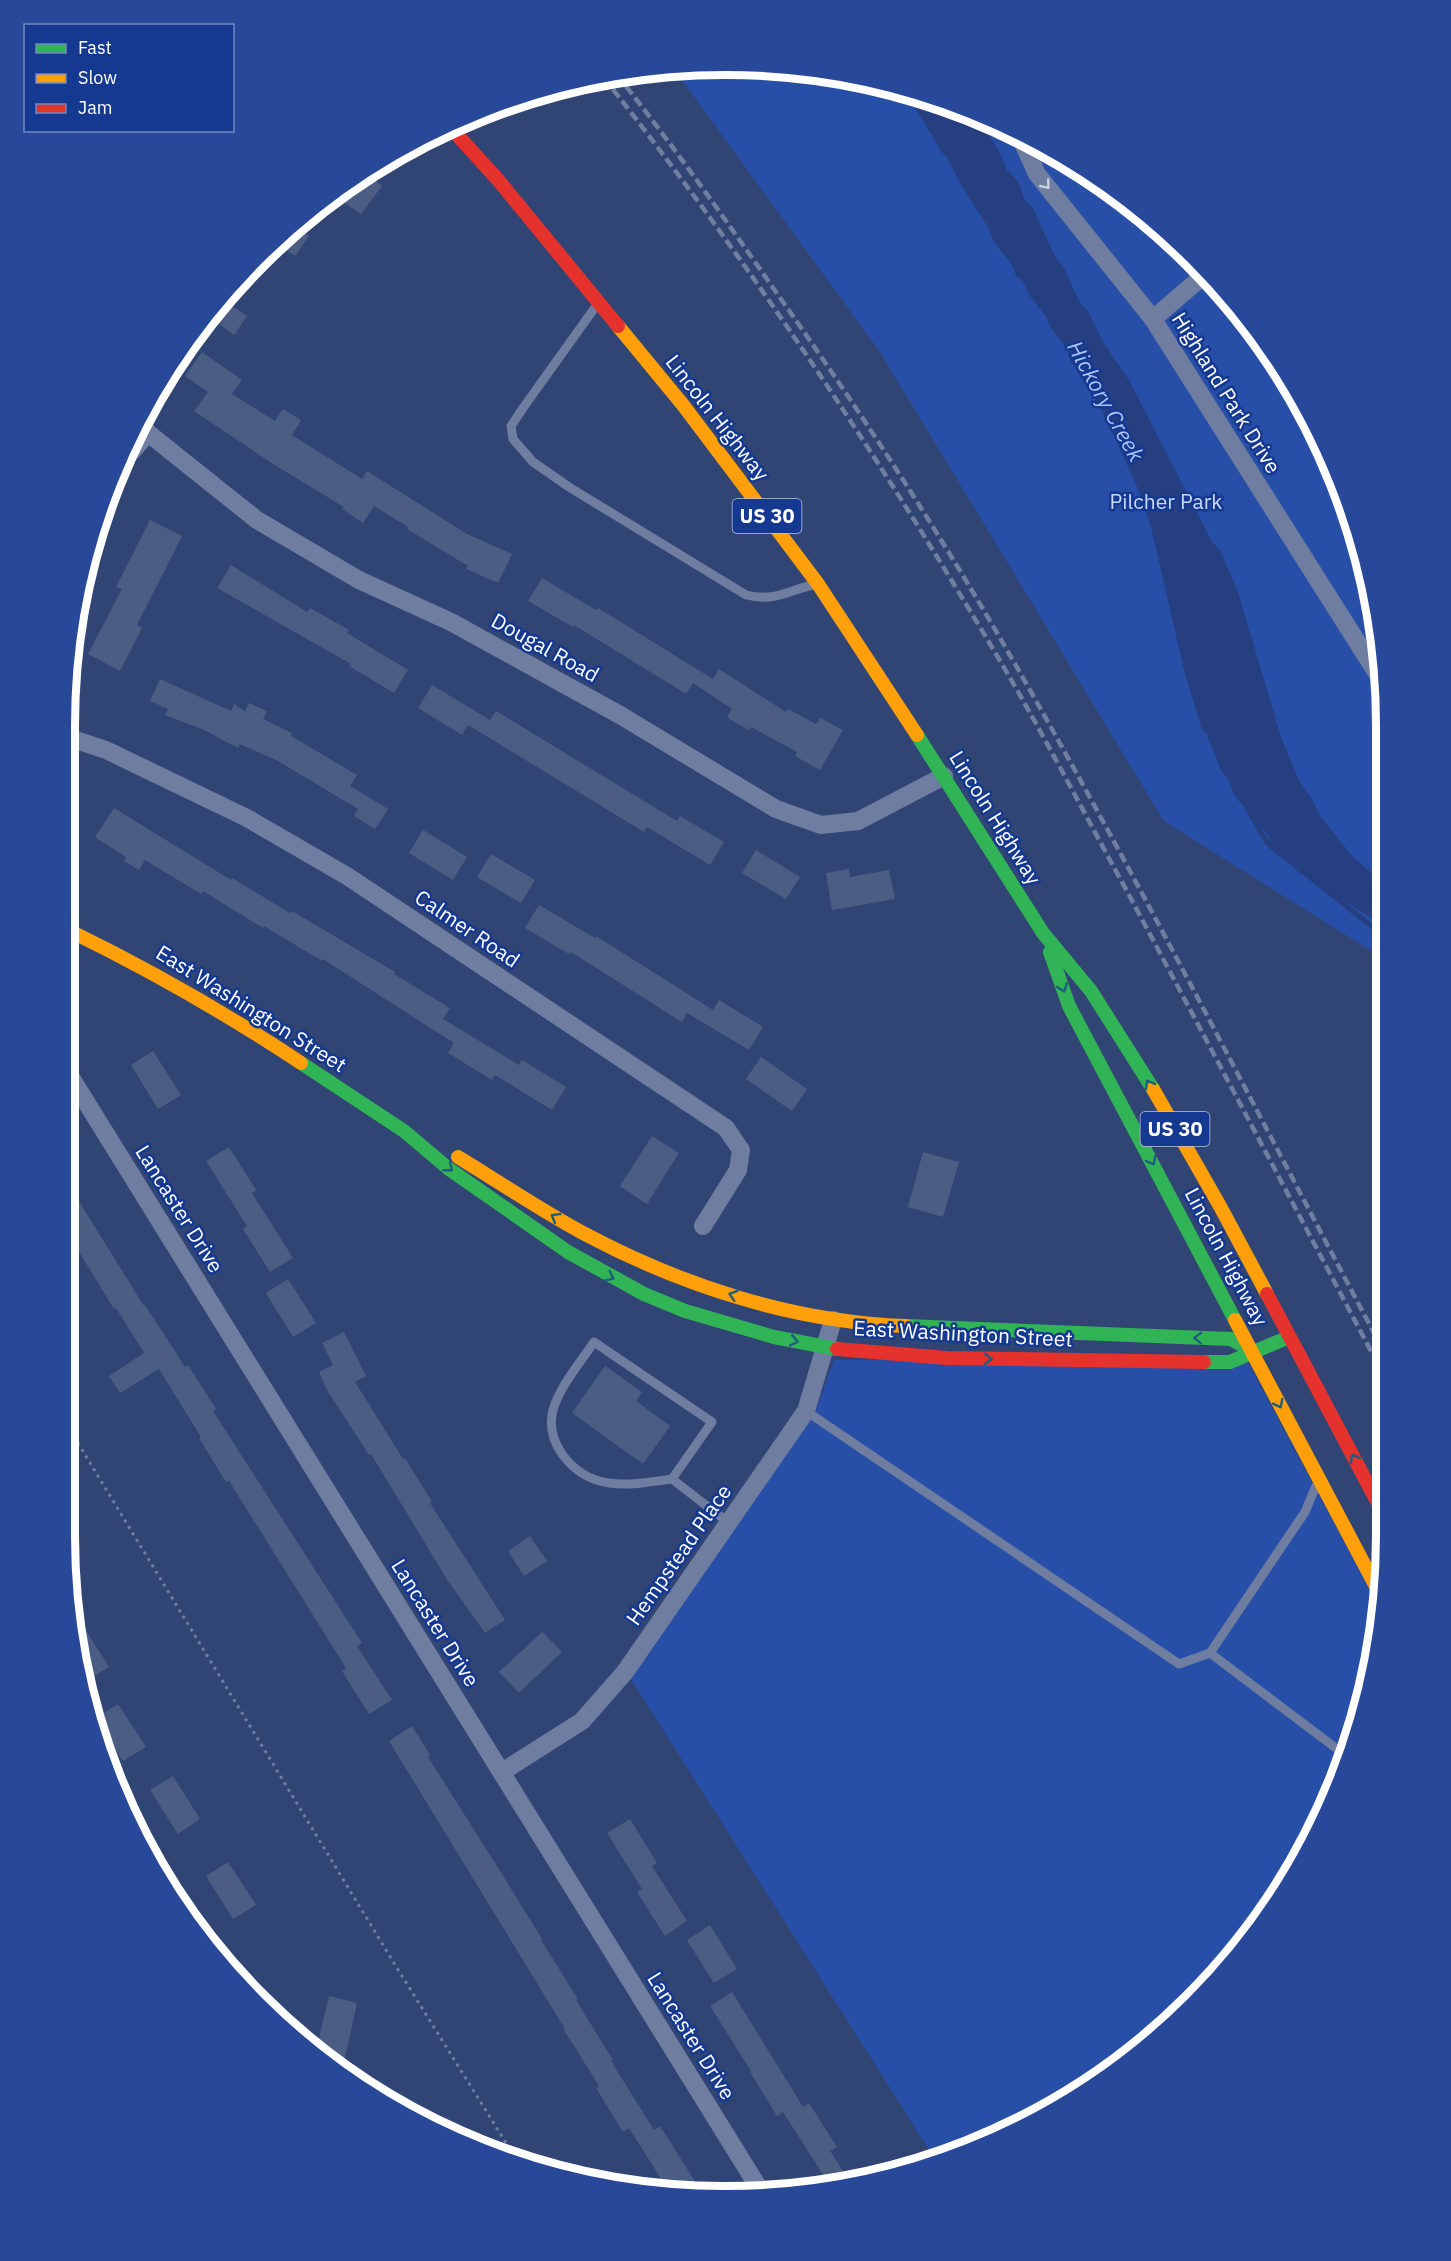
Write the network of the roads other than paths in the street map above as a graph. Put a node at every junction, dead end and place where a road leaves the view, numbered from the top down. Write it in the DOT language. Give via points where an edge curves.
graph roads {
  1 [pos="456,134"];
  2 [pos="1025,148"];
  3 [pos="1198,280"];
  4 [pos="599,303"];
  5 [pos="1153,319"];
  6 [pos="146,430"];
  7 [pos="818,584"];
  8 [pos="1373,667"];
  9 [pos="75,740"];
  10 [pos="944,776"];
  11 [pos="75,933"];
  12 [pos="1043,933"];
  13 [pos="75,1084"];
  14 [pos="404,1131"];
  15 [pos="703,1226"];
  16 [pos="833,1320"];
  17 [pos="1289,1337"];
  18 [pos="826,1348"];
  19 [pos="1253,1351"];
  20 [pos="807,1411"];
  21 [pos="672,1479"];
  22 [pos="1318,1480"];
  23 [pos="1376,1500"];
  24 [pos="729,1523"];
  25 [pos="1374,1584"];
  26 [pos="1210,1653"];
  27 [pos="1339,1750"];
  28 [pos="502,1772"];
  29 [pos="757,2185"];
  1 -- 4 [label="main road, Lincoln Highway / US 30"];
  2 -- 5 [label="street, Highland Park Drive, one-way" via="1036,174"];
  3 -- 5 [label="street"];
  4 -- 7 [label="main road, Lincoln Highway / US 30" via="683,405"];
  4 -- 7 [label="lane" via="522,408 512,426 513,440 533,462 569,487 746,595 778,597"];
  5 -- 8 [label="street, Highland Park Drive"];
  6 -- 10 [label="street, Dougal Road" via="257,520 359,580 450,622 620,715 776,809 821,825 858,821"];
  7 -- 10 [label="main road, Lincoln Highway / US 30"];
  9 -- 15 [label="street, Calmer Road" via="106,750 247,818 347,876 726,1128 741,1150 738,1170"];
  10 -- 12 [label="main road, Lincoln Highway / US 30"];
  11 -- 14 [label="main road, East Washington Street" via="206,1002"];
  17 -- 12 [label="main road, Lincoln Highway / US 30, one-way" via="1142,1071 1091,991"];
  12 -- 19 [label="main road, Lincoln Highway / US 30, one-way" via="1069,1005"];
  13 -- 28 [label="street, Lancaster Drive"];
  16 -- 14 [label="main road, East Washington Street, one-way" via="742,1298 656,1268 581,1232 458,1156"];
  14 -- 18 [label="main road, East Washington Street, one-way" via="531,1228 606,1275 685,1311"];
  16 -- 18 [label="street, Hempstead Place"];
  19 -- 16 [label="main road, East Washington Street, one-way" via="1231,1339 950,1329"];
  17 -- 19 [label="main road, East Washington Street"];
  23 -- 17 [label="main road, Lincoln Highway / US 30, one-way"];
  18 -- 19 [label="main road, East Washington Street, one-way" via="947,1358 1230,1362"];
  18 -- 20 [label="street, Hempstead Place"];
  19 -- 22 [label="main road, Lincoln Highway / US 30, one-way"];
  20 -- 24 [label="street, Hempstead Place"];
  20 -- 26 [label="lane" via="1179,1664"];
  21 -- 21 [label="lane" via="712,1422 594,1342 553,1410 555,1444 571,1466 593,1480 639,1484"];
  21 -- 24 [label="lane"];
  22 -- 25 [label="main road, Lincoln Highway / US 30"];
  22 -- 26 [label="lane" via="1305,1512"];
  24 -- 28 [label="street, Hempstead Place" via="625,1672 582,1721"];
  26 -- 27 [label="lane"];
  28 -- 29 [label="street, Lancaster Drive"];
}
